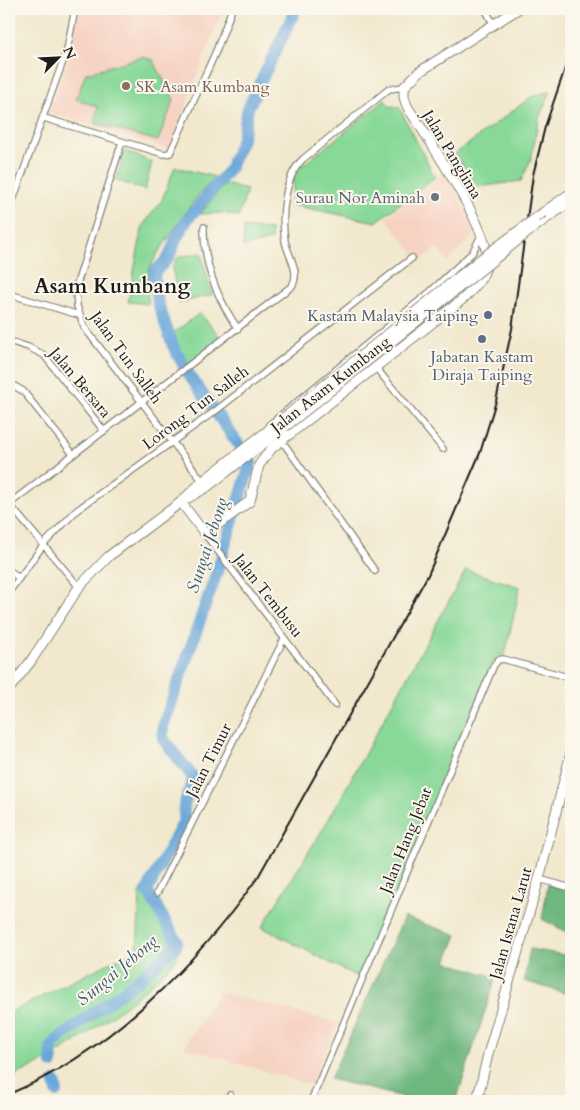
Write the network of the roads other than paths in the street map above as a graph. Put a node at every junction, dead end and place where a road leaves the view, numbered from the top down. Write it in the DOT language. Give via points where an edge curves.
graph roads {
  1 [pos="75,9"];
  2 [pos="232,9"];
  3 [pos="485,9"];
  4 [pos="518,9"];
  5 [pos="494,26"];
  6 [pos="404,87"];
  7 [pos="44,118"];
  8 [pos="122,142"];
  9 [pos="571,193"];
  10 [pos="571,201"];
  11 [pos="9,211"];
  12 [pos="204,227"];
  13 [pos="482,234"];
  14 [pos="412,258"];
  15 [pos="9,294"];
  16 [pos="79,315"];
  17 [pos="238,329"];
  18 [pos="9,341"];
  19 [pos="376,368"];
  20 [pos="9,383"];
  21 [pos="143,401"];
  22 [pos="282,424"];
  23 [pos="104,431"];
  24 [pos="282,441"];
  25 [pos="172,442"];
  26 [pos="253,445"];
  27 [pos="443,449"];
  28 [pos="73,454"];
  29 [pos="205,484"];
  30 [pos="181,502"];
  31 [pos="9,504"];
  32 [pos="205,534"];
  33 [pos="44,544"];
  34 [pos="9,570"];
  35 [pos="375,571"];
  36 [pos="19,578"];
  37 [pos="78,587"];
  38 [pos="9,592"];
  39 [pos="284,639"];
  40 [pos="571,678"];
  41 [pos="9,689"];
  42 [pos="335,705"];
  43 [pos="571,753"];
  44 [pos="539,879"];
  45 [pos="571,888"];
  46 [pos="157,893"];
  47 [pos="477,1099"];
  48 [pos="312,1101"];
  49 [pos="489,1101"];
  1 -- 7 [label="street" via="70,40"];
  2 -- 8 [label="street" via="170,153"];
  3 -- 5 [label="street"];
  4 -- 5 [label="main road"];
  5 -- 6 [label="main road" via="418,72"];
  6 -- 13 [label="main road, Jalan Panglima" via="407,106"];
  6 -- 17 [label="street" via="389,89 302,159 292,171 284,223 285,240 296,275 294,283"];
  7 -- 8 [label="street"];
  7 -- 11 [label="street"];
  8 -- 16 [label="street, Jalan Tun Salleh" via="76,287"];
  9 -- 22 [label="main road, Jalan Asam Kumbang, bridge" via="482,258"];
  10 -- 22 [label="main road, Jalan Asam Kumbang, bridge"];
  12 -- 17 [label="street" via="211,278"];
  13 -- 19 [label="main road, Jalan Asam Kumbang" via="487,261 483,276 474,288"];
  13 -- 26 [label="street, Jalan Asam Kumbang" via="472,253 432,291 280,415 260,433"];
  14 -- 25 [label="street, Lorong Tun Salleh"];
  15 -- 16 [label="street"];
  16 -- 21 [label="street, Jalan Tun Salleh" via="84,327"];
  17 -- 21 [label="street"];
  18 -- 23 [label="street, Jalan Bersara" via="44,356"];
  19 -- 24 [label="main road, Jalan Asam Kumbang"];
  19 -- 27 [label="street"];
  20 -- 28 [label="street" via="23,391"];
  21 -- 23 [label="street"];
  21 -- 25 [label="street, Jalan Tun Salleh"];
  22 -- 26 [label="main road, Jalan Asam Kumbang"];
  23 -- 28 [label="street"];
  24 -- 32 [label="main road, Jalan Asam Kumbang" via="261,461 252,496 246,505"];
  24 -- 35 [label="street"];
  25 -- 29 [label="street, Jalan Tun Salleh"];
  25 -- 33 [label="street, Lorong Tun Salleh" via="77,510"];
  26 -- 29 [label="main road, Jalan Asam Kumbang"];
  28 -- 31 [label="street"];
  29 -- 30 [label="main road, Jalan Asam Kumbang"];
  30 -- 32 [label="main road, Jalan Tembusu"];
  30 -- 37 [label="main road, Jalan Asam Kumbang" via="110,555"];
  31 -- 33 [label="street"];
  32 -- 39 [label="street, Jalan Tembusu"];
  33 -- 36 [label="street, Lorong Tun Salleh"];
  33 -- 37 [label="street"];
  34 -- 36 [label="street"];
  36 -- 38 [label="street, Lorong Tun Salleh"];
  37 -- 41 [label="main road, Jalan Asam Kumbang" via="31,661"];
  39 -- 42 [label="street, Jalan Tembusu"];
  39 -- 46 [label="street, Jalan Timur"];
  40 -- 48 [label="street, Jalan Hang Jebat" via="503,659 494,665"];
  43 -- 44 [label="main road, Jalan Istana Larut"];
  44 -- 45 [label="street"];
  44 -- 47 [label="main road, Jalan Istana Larut" via="502,1001"];
  47 -- 49 [label="main road"];
}
